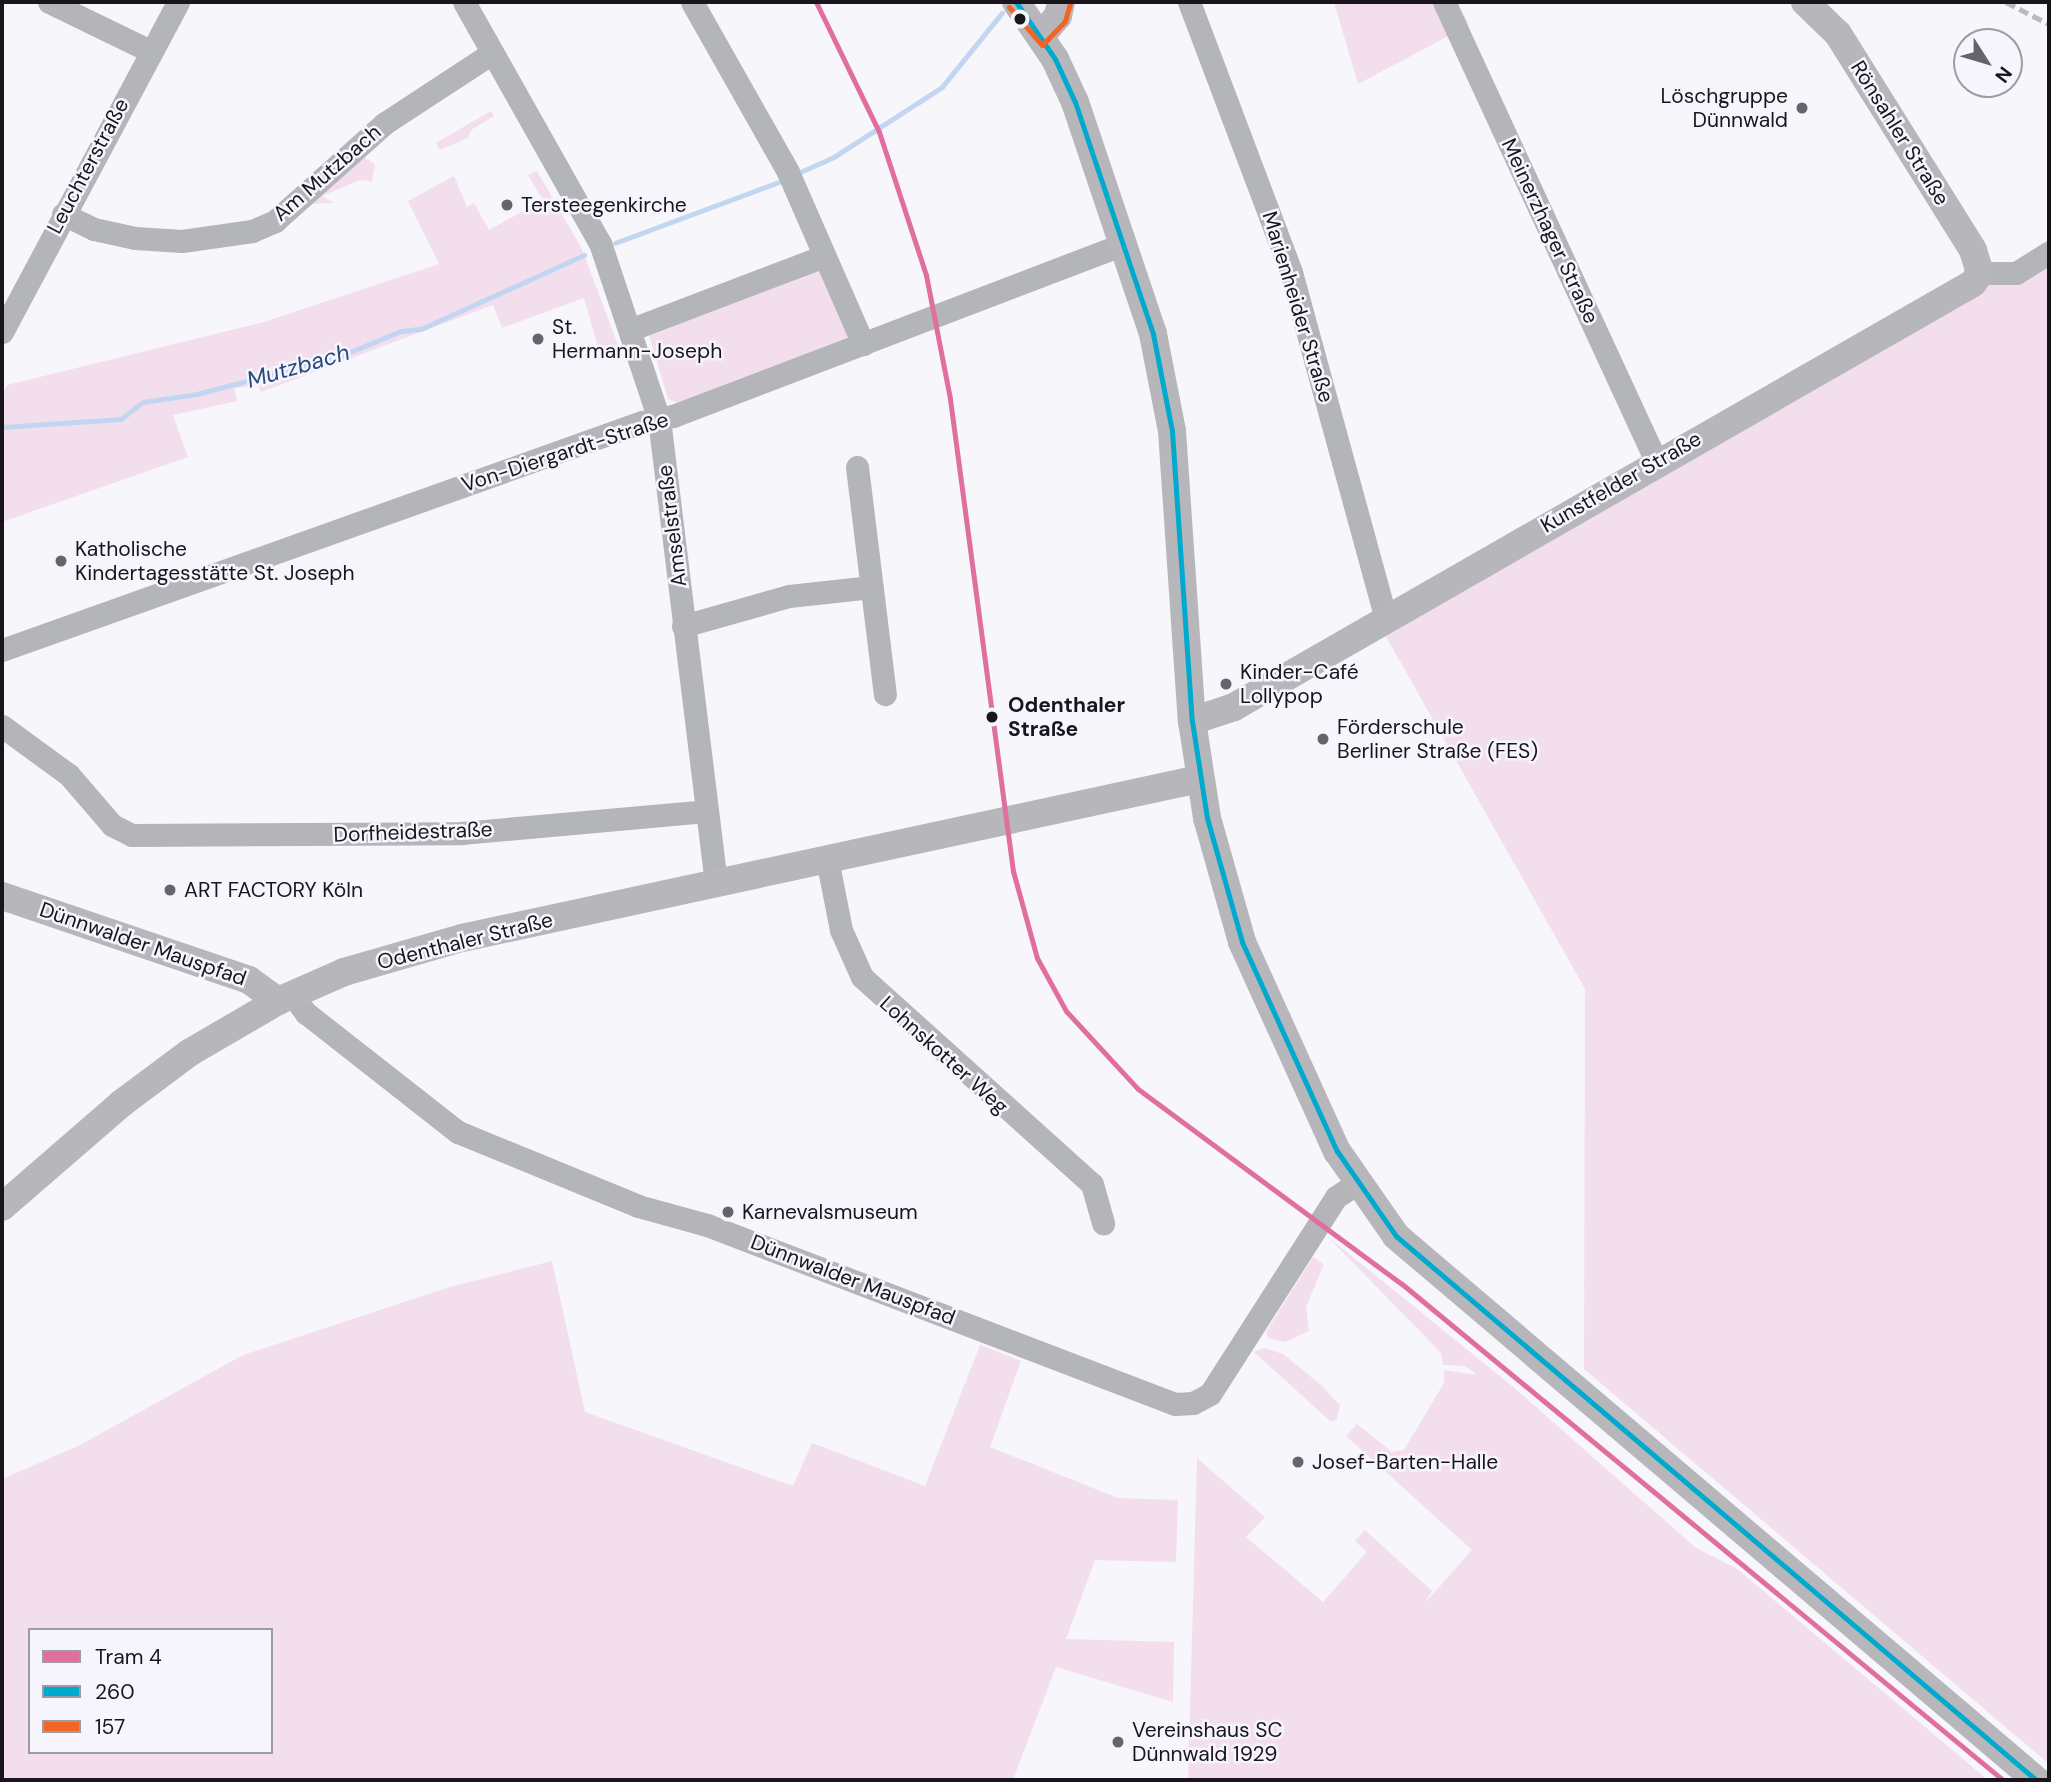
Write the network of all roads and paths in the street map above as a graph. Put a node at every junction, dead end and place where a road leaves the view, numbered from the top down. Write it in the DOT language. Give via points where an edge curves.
graph roads {
  1 [pos="49,2"];
  2 [pos="178,2"];
  3 [pos="464,2"];
  4 [pos="692,2"];
  5 [pos="1016,2"];
  6 [pos="1061,2"];
  7 [pos="1189,2"];
  8 [pos="1444,2"];
  9 [pos="1805,2"];
  10 [pos="1041,37"];
  11 [pos="150,51"];
  12 [pos="492,52"];
  13 [pos="63,214"];
  14 [pos="1124,244"];
  15 [pos="2049,252"];
  16 [pos="824,256"];
  17 [pos="1980,273"];
  18 [pos="632,329"];
  19 [pos="2,332"];
  20 [pos="863,344"];
  21 [pos="659,419"];
  22 [pos="1656,461"];
  23 [pos="857,467"];
  24 [pos="872,587"];
  25 [pos="1386,619"];
  26 [pos="684,626"];
  27 [pos="2,650"];
  28 [pos="885,694"];
  29 [pos="1192,721"];
  30 [pos="2,726"];
  31 [pos="1199,779"];
  32 [pos="706,811"];
  33 [pos="827,859"];
  34 [pos="716,883"];
  35 [pos="2,896"];
  36 [pos="285,998"];
  37 [pos="1356,1184"];
  38 [pos="2,1207"];
  39 [pos="1103,1223"];
  40 [pos="2036,1780"];
  1 -- 11 [label="street"];
  2 -- 11 [label="street, Leuchterstraße"];
  3 -- 12 [label="street, Amselstraße"];
  4 -- 16 [label="street" via="790,178"];
  5 -- 10 [label="main road"];
  6 -- 10 [label="main road" via="1058,16"];
  7 -- 25 [label="street, Marienheider Straße" via="1299,299"];
  8 -- 22 [label="street, Meinerzhager Straße"];
  9 -- 17 [label="main road, Rönsahler Straße" via="1839,37 1973,250"];
  10 -- 14 [label="main road" via="1075,102"];
  11 -- 13 [label="street, Leuchterstraße"];
  12 -- 13 [label="street, Am Mutzbach" via="385,123 275,221 252,231 182,241 135,238 94,229"];
  12 -- 18 [label="street, Amselstraße" via="602,249"];
  13 -- 19 [label="street, Leuchterstraße"];
  14 -- 20 [label="street, Von-Diergardt-Straße"];
  14 -- 29 [label="main road" via="1153,334 1170,412"];
  15 -- 17 [label="street" via="2016,273"];
  16 -- 18 [label="street"];
  16 -- 20 [label="street"];
  17 -- 22 [label="main road, Kunstfelder Straße" via="1973,283"];
  18 -- 21 [label="street, Amselstraße"];
  20 -- 21 [label="street, Von-Diergardt-Straße"];
  21 -- 26 [label="street, Amselstraße"];
  21 -- 27 [label="street, Von-Diergardt-Straße"];
  22 -- 25 [label="main road, Kunstfelder Straße"];
  23 -- 24 [label="street"];
  24 -- 26 [label="street" via="789,596"];
  24 -- 28 [label="street"];
  25 -- 29 [label="main road, Kunstfelder Straße" via="1224,712"];
  26 -- 32 [label="street, Amselstraße"];
  29 -- 31 [label="main road"];
  30 -- 32 [label="street, Dorfheidestraße" via="93,797 120,832 461,833"];
  31 -- 33 [label="main road, Odenthaler Straße"];
  31 -- 37 [label="main road" via="1242,942 1293,1061"];
  32 -- 34 [label="street, Amselstraße"];
  33 -- 34 [label="main road, Odenthaler Straße"];
  33 -- 39 [label="street, Lohnskotter Weg" via="841,930 862,977 1092,1184"];
  34 -- 36 [label="main road, Odenthaler Straße" via="404,952"];
  35 -- 36 [label="main road, Dünnwalder Mauspfad" via="249,980"];
  36 -- 37 [label="street, Dünnwalder Mauspfad" via="458,1132 638,1206 817,1266 1174,1404 1193,1403 1222,1379 1336,1197"];
  36 -- 38 [label="main road, Odenthaler Straße" via="168,1068"];
  37 -- 40 [label="main road" via="1379,1219 1423,1260"];
}
